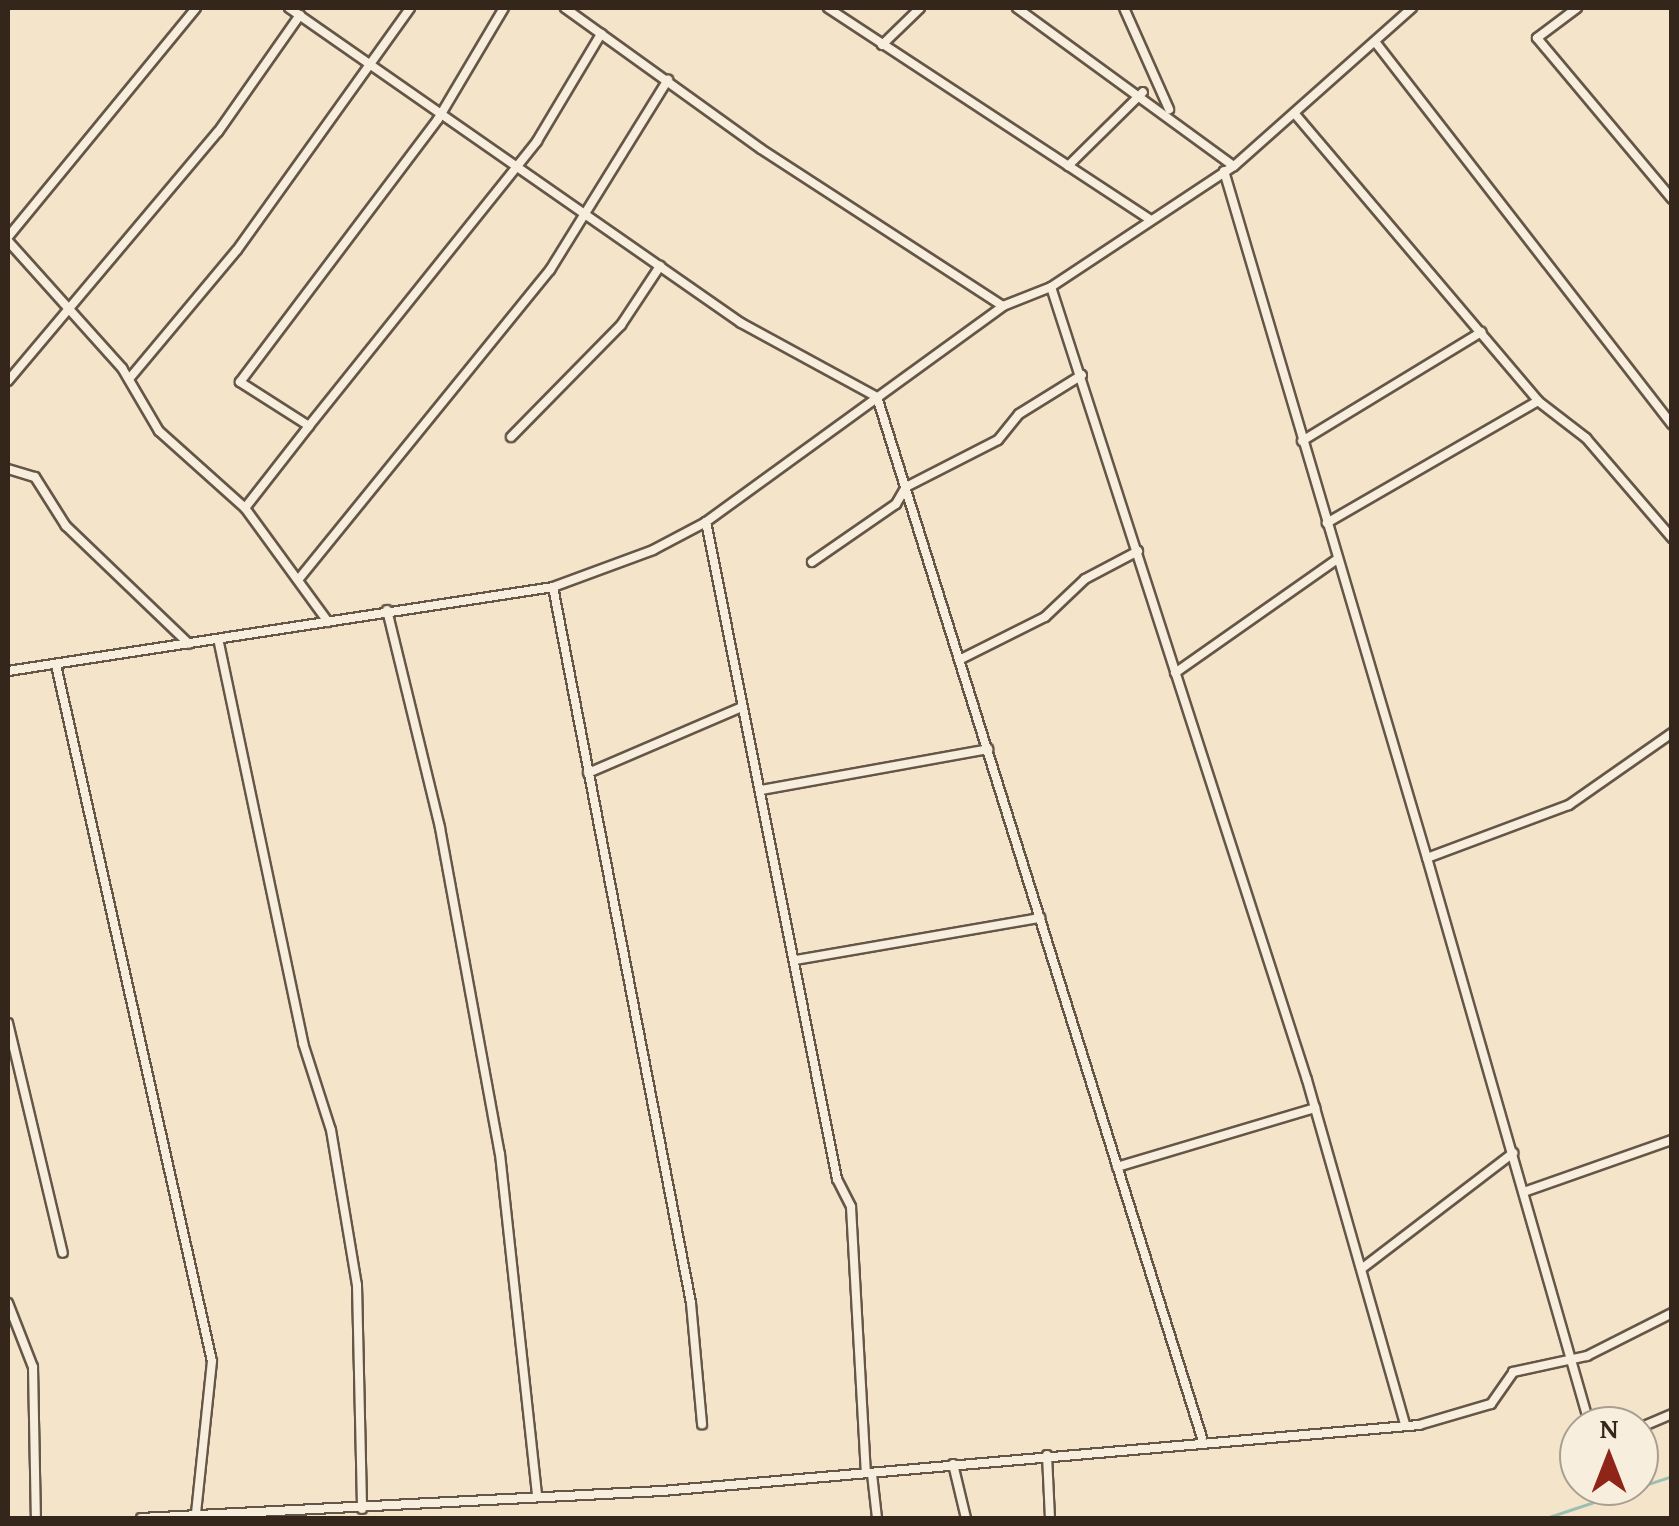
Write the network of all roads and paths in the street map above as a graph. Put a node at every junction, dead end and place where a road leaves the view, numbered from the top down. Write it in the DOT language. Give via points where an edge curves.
graph roads {
  1 [pos="196,8"];
  2 [pos="289,8"];
  3 [pos="410,8"];
  4 [pos="504,8"];
  5 [pos="566,8"];
  6 [pos="828,8"];
  7 [pos="920,8"];
  8 [pos="1017,8"];
  9 [pos="1124,8"];
  10 [pos="1412,8"];
  11 [pos="1577,8"];
  12 [pos="300,14"];
  13 [pos="601,34"];
  14 [pos="1376,43"];
  15 [pos="882,45"];
  16 [pos="369,67"];
  17 [pos="668,80"];
  18 [pos="1144,92"];
  19 [pos="1170,113"];
  20 [pos="1295,114"];
  21 [pos="438,119"];
  22 [pos="1068,166"];
  23 [pos="1234,166"];
  24 [pos="513,171"];
  25 [pos="1224,171"];
  26 [pos="1672,199"];
  27 [pos="588,217"];
  28 [pos="1151,220"];
  29 [pos="8,239"];
  30 [pos="660,266"];
  31 [pos="1051,288"];
  32 [pos="1003,306"];
  33 [pos="68,308"];
  34 [pos="1480,332"];
  35 [pos="1082,376"];
  36 [pos="129,378"];
  37 [pos="8,380"];
  38 [pos="876,397"];
  39 [pos="1538,401"];
  40 [pos="1671,424"];
  41 [pos="309,426"];
  42 [pos="511,437"];
  43 [pos="1302,440"];
  44 [pos="8,469"];
  45 [pos="906,487"];
  46 [pos="245,508"];
  47 [pos="706,522"];
  48 [pos="1327,523"];
  49 [pos="1671,537"];
  50 [pos="1138,550"];
  51 [pos="1337,559"];
  52 [pos="812,562"];
  53 [pos="298,580"];
  54 [pos="552,587"];
  55 [pos="387,610"];
  56 [pos="328,622"];
  57 [pos="219,643"];
  58 [pos="189,644"];
  59 [pos="959,660"];
  60 [pos="56,665"];
  61 [pos="8,671"];
  62 [pos="1175,672"];
  63 [pos="740,708"];
  64 [pos="1672,733"];
  65 [pos="988,749"];
  66 [pos="588,773"];
  67 [pos="761,790"];
  68 [pos="1427,858"];
  69 [pos="1040,918"];
  70 [pos="796,960"];
  71 [pos="8,1024"];
  72 [pos="1315,1108"];
  73 [pos="1672,1140"];
  74 [pos="1512,1153"];
  75 [pos="1117,1167"];
  76 [pos="1524,1192"];
  77 [pos="63,1253"];
  78 [pos="1364,1267"];
  79 [pos="8,1303"];
  80 [pos="1672,1313"];
  81 [pos="1569,1358"];
  82 [pos="1584,1406"];
  83 [pos="702,1425"];
  84 [pos="1405,1426"];
  85 [pos="1202,1438"];
  86 [pos="1047,1455"];
  87 [pos="952,1464"];
  88 [pos="869,1474"];
  89 [pos="537,1494"];
  90 [pos="448,1504"];
  91 [pos="362,1509"];
  92 [pos="196,1514"];
  93 [pos="36,1518"];
  94 [pos="141,1518"];
  95 [pos="449,1518"];
  96 [pos="877,1518"];
  97 [pos="966,1518"];
  98 [pos="1050,1518"];
  1 -- 29 [label="street"];
  2 -- 12 [label="street"];
  3 -- 16 [label="street"];
  4 -- 21 [label="street"];
  5 -- 13 [label="street"];
  6 -- 15 [label="street"];
  7 -- 15 [label="street"];
  8 -- 18 [label="street"];
  9 -- 19 [label="street"];
  10 -- 14 [label="street"];
  11 -- 26 [label="street" via="1537,38"];
  12 -- 16 [label="street"];
  12 -- 33 [label="street" via="218,132"];
  13 -- 17 [label="street"];
  13 -- 24 [label="street"];
  14 -- 20 [label="street"];
  14 -- 40 [label="street"];
  15 -- 22 [label="street"];
  16 -- 21 [label="street"];
  16 -- 36 [label="street"];
  17 -- 27 [label="street"];
  17 -- 32 [label="street"];
  18 -- 19 [label="street"];
  18 -- 22 [label="street"];
  19 -- 23 [label="street"];
  20 -- 23 [label="street"];
  20 -- 34 [label="street"];
  21 -- 24 [label="street"];
  21 -- 41 [label="street" via="240,382 242,392 270,395"];
  22 -- 28 [label="street"];
  23 -- 25 [label="street"];
  24 -- 27 [label="street"];
  24 -- 41 [label="street"];
  25 -- 28 [label="street"];
  25 -- 43 [label="street"];
  27 -- 30 [label="street"];
  27 -- 53 [label="street"];
  28 -- 31 [label="street"];
  29 -- 33 [label="street"];
  30 -- 38 [label="street"];
  30 -- 42 [label="street" via="620,324"];
  31 -- 32 [label="street"];
  31 -- 35 [label="street"];
  32 -- 38 [label="street"];
  33 -- 36 [label="street"];
  33 -- 37 [label="street"];
  34 -- 39 [label="street"];
  34 -- 43 [label="street"];
  35 -- 45 [label="street" via="1019,414 998,440"];
  35 -- 50 [label="street"];
  36 -- 46 [label="street" via="158,430"];
  38 -- 45 [label="street"];
  38 -- 47 [label="street"];
  39 -- 48 [label="street"];
  39 -- 49 [label="street" via="1586,438"];
  41 -- 46 [label="street"];
  43 -- 48 [label="street"];
  44 -- 58 [label="street" via="35,477 66,526"];
  45 -- 52 [label="street" via="896,504"];
  45 -- 59 [label="street"];
  46 -- 53 [label="street"];
  47 -- 54 [label="street"];
  47 -- 63 [label="street"];
  48 -- 51 [label="street"];
  50 -- 59 [label="street" via="1084,579 1044,617"];
  50 -- 62 [label="street"];
  51 -- 62 [label="street"];
  51 -- 68 [label="street"];
  53 -- 56 [label="street"];
  54 -- 55 [label="street"];
  54 -- 66 [label="street"];
  55 -- 56 [label="street"];
  55 -- 89 [label="street" via="438,817 500,1154"];
  56 -- 57 [label="street"];
  57 -- 58 [label="street"];
  57 -- 91 [label="street" via="303,1044 331,1130 357,1284"];
  58 -- 60 [label="street"];
  59 -- 65 [label="street"];
  60 -- 61 [label="street"];
  60 -- 92 [label="street" via="212,1361"];
  62 -- 72 [label="street"];
  63 -- 66 [label="street"];
  63 -- 67 [label="street"];
  64 -- 68 [label="street" via="1568,805"];
  65 -- 67 [label="street"];
  65 -- 69 [label="street"];
  66 -- 83 [label="street" via="692,1303"];
  67 -- 70 [label="street"];
  68 -- 74 [label="street"];
  69 -- 70 [label="street"];
  69 -- 75 [label="street"];
  70 -- 88 [label="street" via="837,1179 851,1208"];
  71 -- 77 [label="street"];
  72 -- 75 [label="street"];
  72 -- 78 [label="street"];
  73 -- 76 [label="street"];
  74 -- 76 [label="street"];
  74 -- 78 [label="street"];
  75 -- 85 [label="street"];
  76 -- 81 [label="street"];
  78 -- 84 [label="street"];
  79 -- 93 [label="street" via="34,1367"];
  80 -- 81 [label="street"];
  81 -- 82 [label="street"];
  81 -- 84 [label="street" via="1502,1377 1481,1409"];
  84 -- 85 [label="street"];
  85 -- 86 [label="street"];
  86 -- 87 [label="street"];
  86 -- 98 [label="street"];
  87 -- 88 [label="street"];
  87 -- 97 [label="street"];
  88 -- 89 [label="street"];
  88 -- 96 [label="street"];
  89 -- 90 [label="street"];
  90 -- 91 [label="street"];
  90 -- 95 [label="street"];
  91 -- 92 [label="street"];
  92 -- 94 [label="street"];
}
